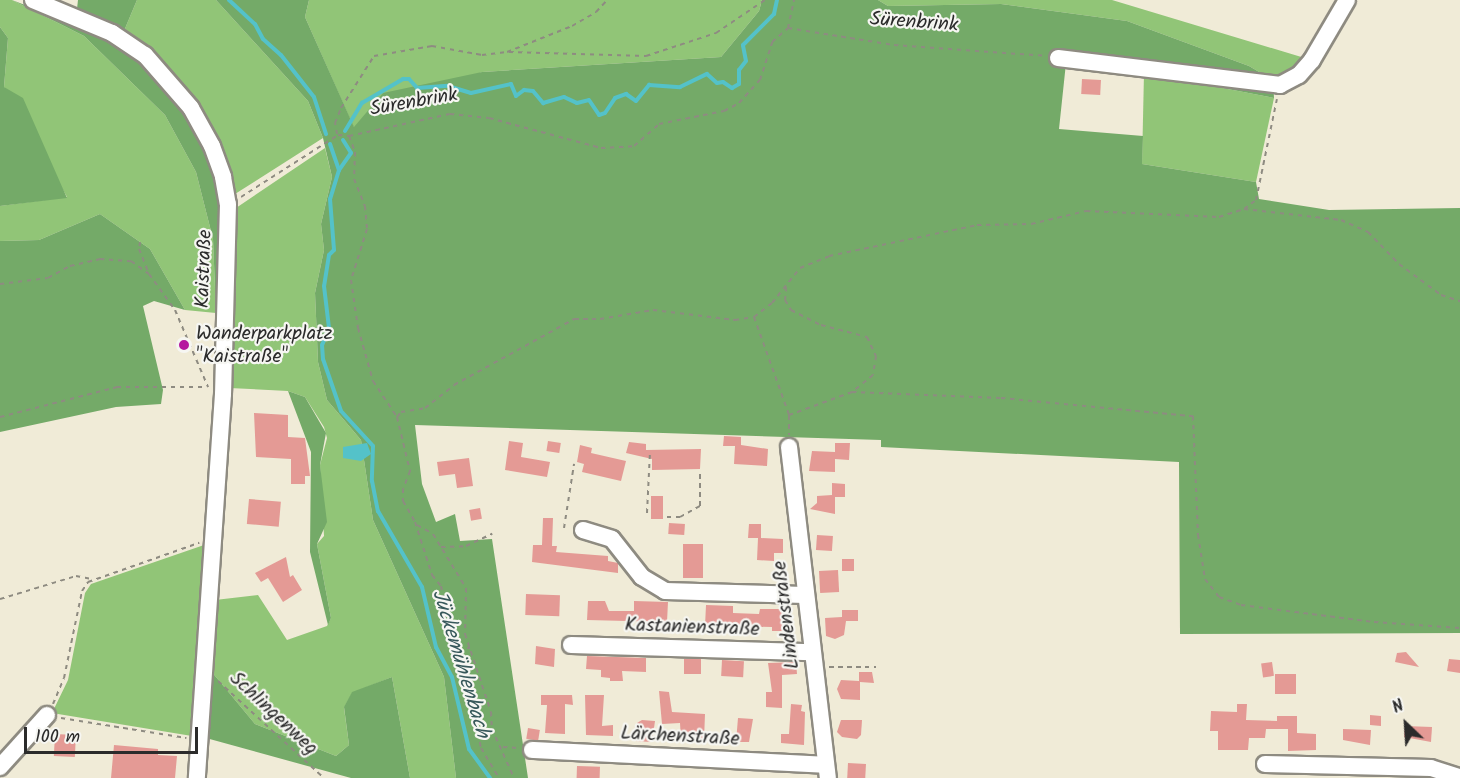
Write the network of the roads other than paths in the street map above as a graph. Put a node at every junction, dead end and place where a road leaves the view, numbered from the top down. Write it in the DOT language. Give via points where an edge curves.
graph roads {
  1 [pos="33,0"];
  2 [pos="1347,0"];
  3 [pos="1058,58"];
  4 [pos="789,447"];
  5 [pos="583,530"];
  6 [pos="805,595"];
  7 [pos="571,645"];
  8 [pos="813,660"];
  9 [pos="47,715"];
  10 [pos="532,750"];
  11 [pos="1265,764"];
  12 [pos="0,767"];
  13 [pos="827,772"];
  14 [pos="1460,773"];
  15 [pos="197,778"];
  16 [pos="1458,778"];
  1 -- 15 [label="street, Kaistraße" via="112,33 145,55 174,85 212,146 228,204 223,394"];
  2 -- 3 [label="street" via="1312,60 1299,75 1280,85"];
  4 -- 6 [label="street, Lindenstraße"];
  5 -- 6 [label="street" via="612,539 642,577 665,591"];
  6 -- 8 [label="street, Lindenstraße"];
  7 -- 8 [label="street, Kastanienstraße"];
  8 -- 13 [label="street, Lindenstraße"];
  9 -- 12 [label="street"];
  10 -- 13 [label="street, Lärchenstraße"];
  11 -- 16 [label="street" via="1431,768"];
  14 -- 16 [label="street"];
}
